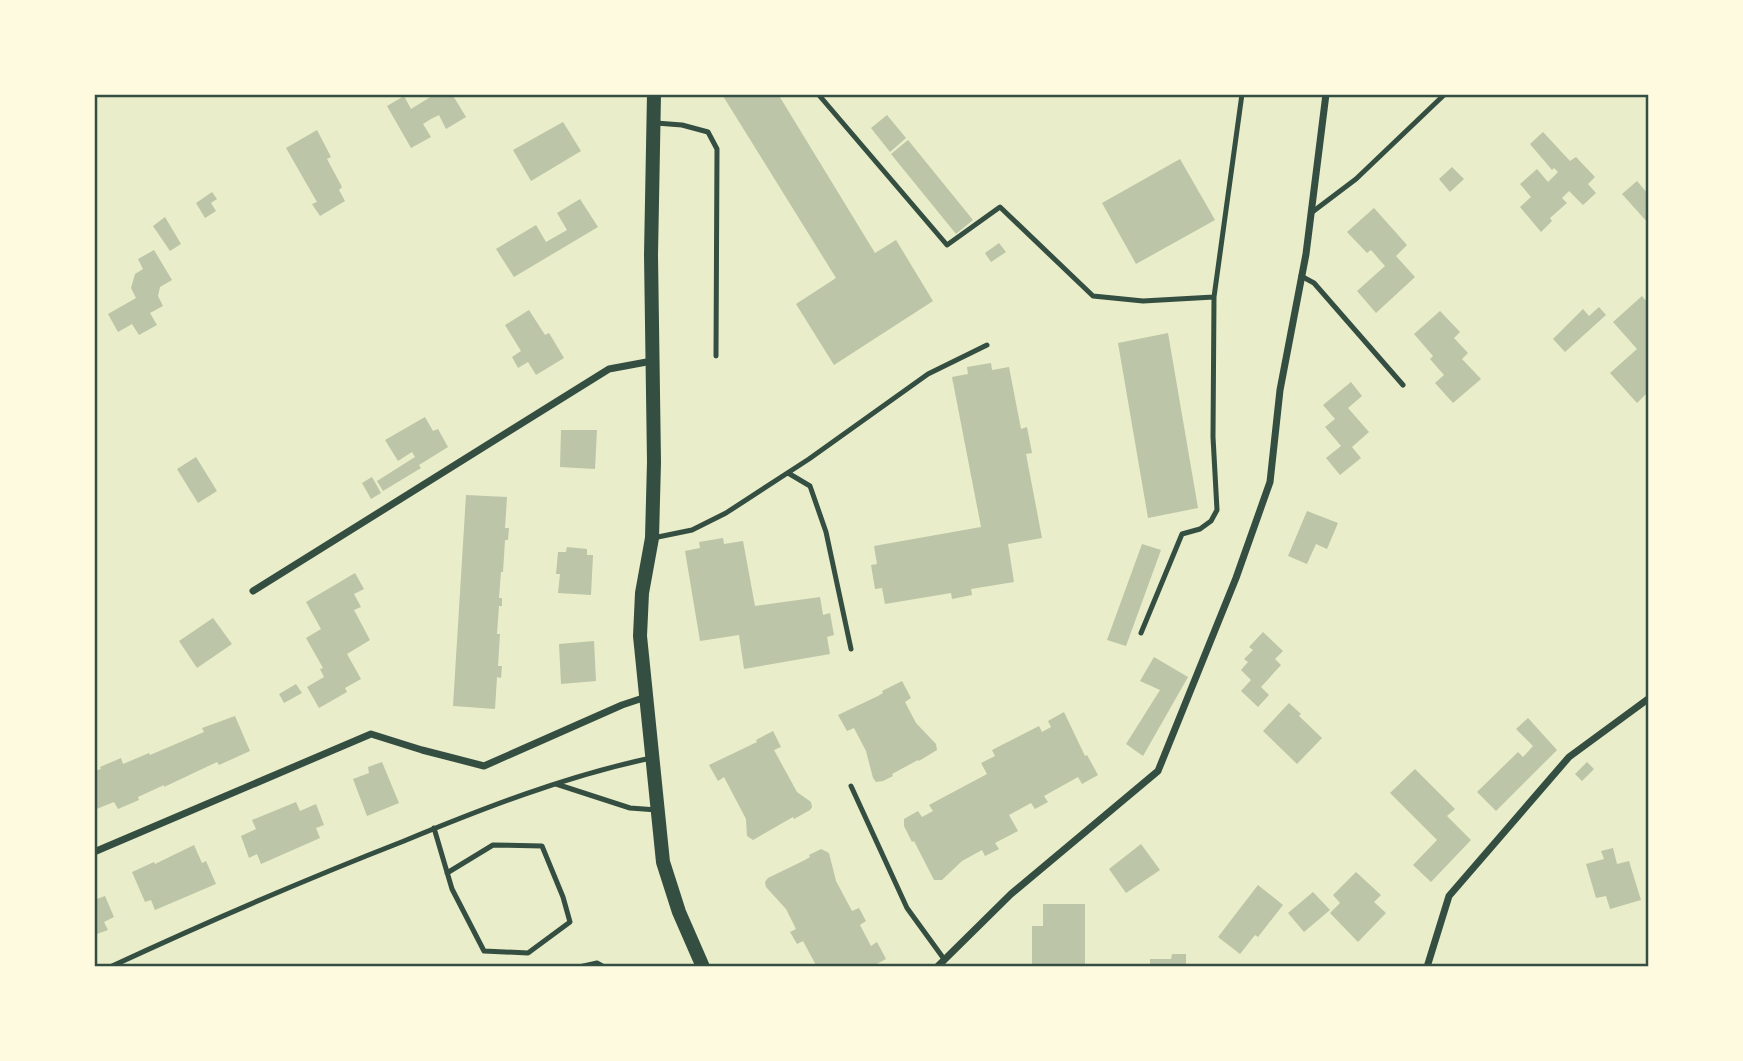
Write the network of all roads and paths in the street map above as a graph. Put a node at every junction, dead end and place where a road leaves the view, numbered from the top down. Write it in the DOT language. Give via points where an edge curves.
graph roads {
  1 [pos="654,94"];
  2 [pos="818,94"];
  3 [pos="1242,94"];
  4 [pos="1326,94"];
  5 [pos="1445,94"];
  6 [pos="653,123"];
  7 [pos="1311,213"];
  8 [pos="1301,276"];
  9 [pos="1214,297"];
  10 [pos="986,345"];
  11 [pos="716,356"];
  12 [pos="652,361"];
  13 [pos="1403,385"];
  14 [pos="788,473"];
  15 [pos="652,538"];
  16 [pos="253,591"];
  17 [pos="1141,634"];
  18 [pos="851,649"];
  19 [pos="646,697"];
  20 [pos="1648,699"];
  21 [pos="651,758"];
  22 [pos="556,784"];
  23 [pos="851,786"];
  24 [pos="657,810"];
  25 [pos="434,828"];
  26 [pos="94,852"];
  27 [pos="447,873"];
  28 [pos="944,959"];
  29 [pos="110,967"];
  30 [pos="579,967"];
  31 [pos="604,967"];
  32 [pos="703,967"];
  33 [pos="937,967"];
  34 [pos="1427,967"];
  1 -- 6 [label="main road"];
  2 -- 9 [label="lane" via="947,245 1000,206 1093,296 1143,301"];
  3 -- 9 [label="lane"];
  4 -- 7 [label="street"];
  5 -- 7 [label="lane" via="1356,179"];
  6 -- 11 [label="lane" via="708,132 717,149"];
  6 -- 12 [label="main road"];
  7 -- 8 [label="street"];
  8 -- 13 [label="lane" via="1314,283"];
  8 -- 28 [label="street" via="1280,390 1270,482 1158,771 1011,894"];
  9 -- 17 [label="lane" via="1217,510 1200,529 1182,534"];
  10 -- 14 [label="lane" via="928,374"];
  12 -- 15 [label="main road"];
  12 -- 16 [label="street" via="609,369"];
  14 -- 15 [label="lane" via="692,530"];
  14 -- 18 [label="lane" via="810,486"];
  15 -- 19 [label="main road" via="640,626"];
  19 -- 21 [label="main road"];
  19 -- 26 [label="street" via="484,766 371,734"];
  20 -- 34 [label="street" via="1569,757 1449,896"];
  21 -- 22 [label="lane"];
  21 -- 24 [label="main road"];
  22 -- 24 [label="lane" via="630,808"];
  22 -- 25 [label="lane"];
  23 -- 28 [label="lane" via="907,908"];
  24 -- 32 [label="main road" via="663,862"];
  25 -- 27 [label="lane"];
  25 -- 29 [label="lane" via="234,909"];
  27 -- 27 [label="lane" via="484,951 528,953 570,922 542,846 493,845"];
  28 -- 33 [label="street"];
  30 -- 31 [label="lane" via="597,963"];
}
